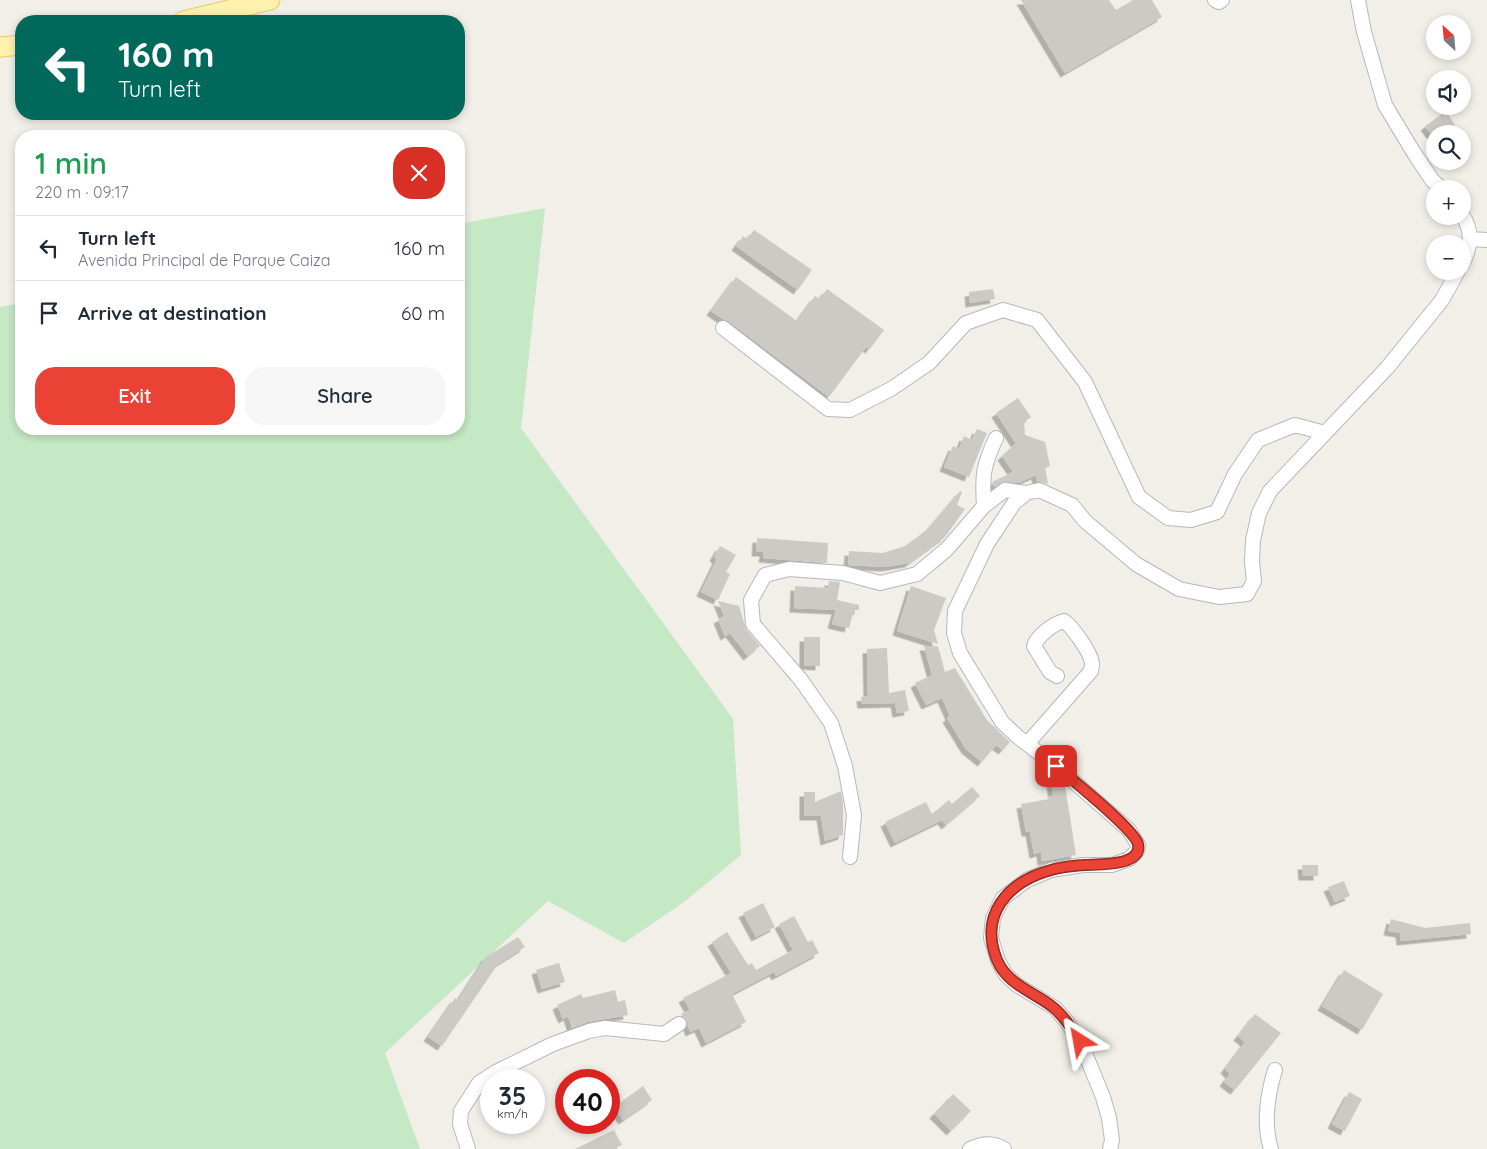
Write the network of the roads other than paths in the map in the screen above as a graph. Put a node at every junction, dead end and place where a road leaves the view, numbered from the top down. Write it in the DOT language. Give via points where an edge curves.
graph roads {
  1 [pos="270,0"];
  2 [pos="1215,0"];
  3 [pos="1222,0"];
  4 [pos="1358,0"];
  5 [pos="208,15"];
  6 [pos="15,46"];
  7 [pos="0,47"];
  8 [pos="1432,180"];
  9 [pos="1471,239"];
  10 [pos="1487,240"];
  11 [pos="1453,280"];
  12 [pos="723,328"];
  13 [pos="1325,433"];
  14 [pos="996,438"];
  15 [pos="1026,493"];
  16 [pos="984,506"];
  17 [pos="1057,676"];
  18 [pos="1027,744"];
  19 [pos="850,857"];
  20 [pos="679,1024"];
  21 [pos="1275,1070"];
  22 [pos="468,1149"];
  23 [pos="970,1149"];
  24 [pos="1004,1149"];
  25 [pos="1110,1149"];
  26 [pos="1271,1149"];
  1 -- 5 [label="main road"];
  2 -- 3 [label="street"];
  4 -- 8 [label="street" via="1385,104"];
  6 -- 7 [label="main road"];
  9 -- 10 [label="street"];
  11 -- 13 [label="street" via="1442,300 1393,360"];
  12 -- 13 [label="street" via="828,409 850,410 891,389 929,363 966,323 1003,310 1036,320 1085,382 1139,497 1168,518 1190,520 1217,512 1235,474 1258,440 1296,425"];
  13 -- 15 [label="street" via="1270,491 1259,513 1253,540 1254,581 1247,594 1219,597 1179,589 1136,564 1085,521 1072,505 1039,490"];
  14 -- 16 [label="street" via="986,459 982,481"];
  15 -- 16 [label="street" via="1006,490"];
  15 -- 18 [label="street" via="1014,503 987,544 955,611 954,633 960,653 1002,722"];
  16 -- 19 [label="street" via="947,549 917,574 880,583 842,573 789,569 765,575 752,600 753,624 801,680 831,722 846,766 854,815"];
  17 -- 18 [label="street" via="1050,672 1034,646 1036,640 1058,622 1064,621 1070,624 1093,665"];
  18 -- 25 [label="street" via="1129,830 1138,845 1129,859 1112,865 1051,870 1027,880 1003,898 993,918 991,938 1006,975 1055,1008 1080,1041 1109,1118"];
  20 -- 22 [label="street" via="664,1034 605,1028 589,1031 553,1044 496,1072 479,1083 461,1110 460,1124"];
  21 -- 26 [label="street" via="1267,1099 1266,1129"];
  23 -- 24 [label="street" via="996,1144"];
}
